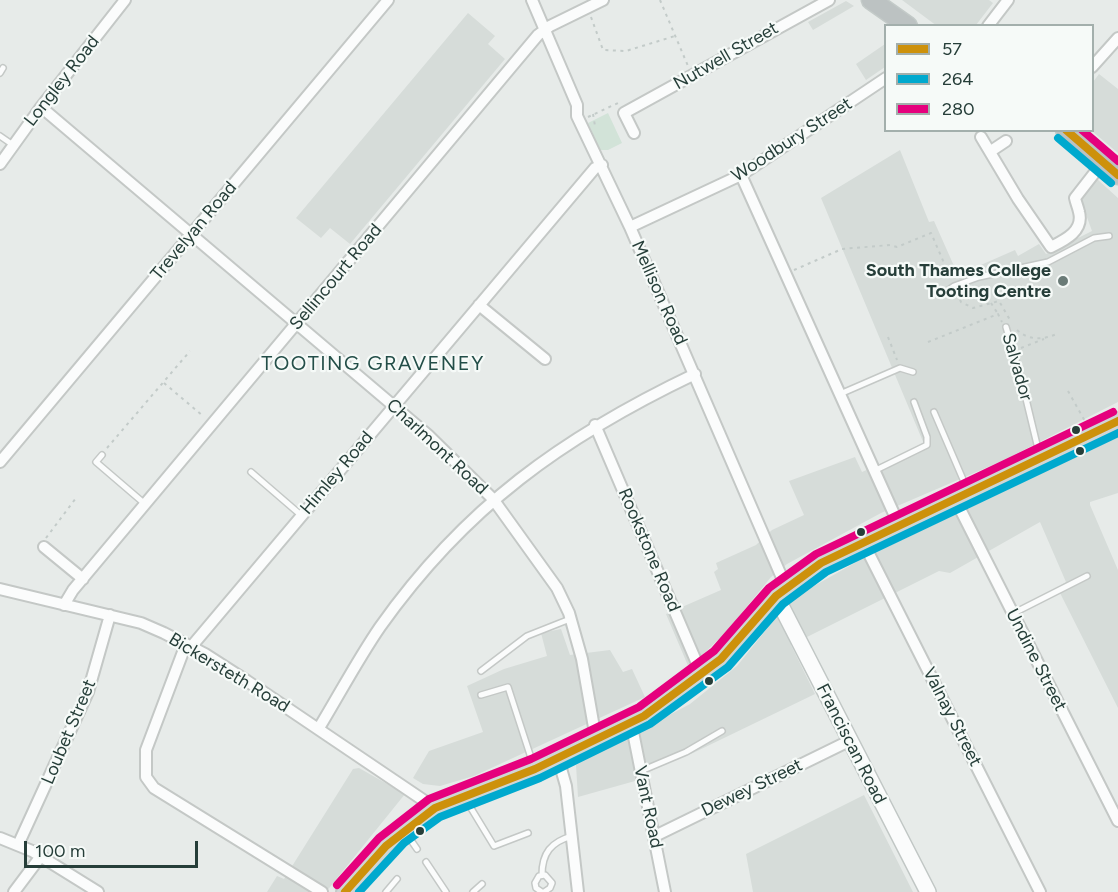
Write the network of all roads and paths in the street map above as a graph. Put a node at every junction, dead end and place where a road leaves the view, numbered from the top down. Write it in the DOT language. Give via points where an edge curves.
graph roads {
  1 [pos="125,0"];
  2 [pos="388,0"];
  3 [pos="532,0"];
  4 [pos="603,0"];
  5 [pos="660,0"];
  6 [pos="829,0"];
  7 [pos="871,0"];
  8 [pos="1008,0"];
  9 [pos="587,8"];
  10 [pos="905,24"];
  11 [pos="990,24"];
  12 [pos="545,29"];
  13 [pos="675,36"];
  14 [pos="1118,38"];
  15 [pos="1094,65"];
  16 [pos="693,76"];
  17 [pos="884,79"];
  18 [pos="41,107"];
  19 [pos="624,113"];
  20 [pos="593,114"];
  21 [pos="580,121"];
  22 [pos="595,126"];
  23 [pos="1067,132"];
  24 [pos="634,133"];
  25 [pos="0,136"];
  26 [pos="981,137"];
  27 [pos="1006,141"];
  28 [pos="13,145"];
  29 [pos="991,151"];
  30 [pos="1103,162"];
  31 [pos="0,164"];
  32 [pos="602,165"];
  33 [pos="741,175"];
  34 [pos="1118,176"];
  35 [pos="630,227"];
  36 [pos="192,234"];
  37 [pos="1109,236"];
  38 [pos="786,274"];
  39 [pos="954,286"];
  40 [pos="942,295"];
  41 [pos="992,303"];
  42 [pos="479,305"];
  43 [pos="998,314"];
  44 [pos="297,322"];
  45 [pos="1005,327"];
  46 [pos="1059,333"];
  47 [pos="1052,336"];
  48 [pos="888,337"];
  49 [pos="928,342"];
  50 [pos="1014,350"];
  51 [pos="190,351"];
  52 [pos="545,359"];
  53 [pos="900,368"];
  54 [pos="913,372"];
  55 [pos="695,374"];
  56 [pos="163,383"];
  57 [pos="1068,391"];
  58 [pos="839,395"];
  59 [pos="914,402"];
  60 [pos="394,406"];
  61 [pos="934,412"];
  62 [pos="1118,421"];
  63 [pos="212,424"];
  64 [pos="595,425"];
  65 [pos="1093,434"];
  66 [pos="102,455"];
  67 [pos="1040,458"];
  68 [pos="0,462"];
  69 [pos="251,472"];
  70 [pos="873,472"];
  71 [pos="962,496"];
  72 [pos="76,498"];
  73 [pos="493,499"];
  74 [pos="145,504"];
  75 [pos="302,516"];
  76 [pos="899,525"];
  77 [pos="863,542"];
  78 [pos="44,547"];
  79 [pos="1087,576"];
  80 [pos="83,579"];
  81 [pos="0,589"];
  82 [pos="781,592"];
  83 [pos="64,605"];
  84 [pos="1012,614"];
  85 [pos="110,615"];
  86 [pos="570,619"];
  87 [pos="188,646"];
  88 [pos="481,671"];
  89 [pos="702,675"];
  90 [pos="481,695"];
  91 [pos="631,722"];
  92 [pos="319,728"];
  93 [pos="722,731"];
  94 [pos="596,739"];
  95 [pos="849,741"];
  96 [pos="558,758"];
  97 [pos="535,769"];
  98 [pos="641,771"];
  99 [pos="463,796"];
  100 [pos="435,808"];
  101 [pos="1118,821"];
  102 [pos="403,829"];
  103 [pos="528,832"];
  104 [pos="572,836"];
  105 [pos="655,836"];
  106 [pos="0,838"];
  107 [pos="18,845"];
  108 [pos="417,849"];
  109 [pos="41,856"];
  110 [pos="426,862"];
  111 [pos="542,875"];
  112 [pos="397,879"];
  113 [pos="482,884"];
  114 [pos="14,892"];
  115 [pos="98,892"];
  116 [pos="322,892"];
  117 [pos="345,892"];
  118 [pos="386,892"];
  119 [pos="446,892"];
  120 [pos="473,892"];
  121 [pos="543,892"];
  122 [pos="578,892"];
  123 [pos="665,892"];
  124 [pos="928,892"];
  125 [pos="1040,892"];
  1 -- 18 [label="street, Longley Road"];
  2 -- 36 [label="street, Trevelyan Road"];
  3 -- 12 [label="street, Mellison Road"];
  4 -- 9 [label="street, Sellincourt Road"];
  5 -- 13 [label="path"];
  6 -- 16 [label="street, Nutwell Street"];
  7 -- 10 [label="highway"];
  8 -- 11 [label="street"];
  9 -- 12 [label="street, Sellincourt Road"];
  9 -- 13 [label="path" via="603,50 626,51"];
  12 -- 21 [label="street, Mellison Road"];
  12 -- 44 [label="street, Sellincourt Road"];
  13 -- 16 [label="path"];
  14 -- 15 [label="street"];
  16 -- 19 [label="street, Nutwell Street"];
  17 -- 33 [label="street, Woodbury Street"];
  18 -- 28 [label="street, Longley Road"];
  18 -- 36 [label="street, Charlmont Road"];
  19 -- 20 [label="path" via="619,102"];
  19 -- 24 [label="street"];
  20 -- 21 [label="path"];
  20 -- 22 [label="path"];
  21 -- 32 [label="street, Mellison Road"];
  23 -- 30 [label="highway"];
  25 -- 28 [label="lane"];
  26 -- 29 [label="street"];
  27 -- 29 [label="street"];
  28 -- 31 [label="street, Longley Road"];
  29 -- 30 [label="street" via="1051,247 1076,230 1080,217 1075,198"];
  30 -- 34 [label="highway"];
  32 -- 35 [label="street, Mellison Road"];
  32 -- 42 [label="street, Himley Road" via="595,168"];
  33 -- 35 [label="street, Woodbury Street"];
  33 -- 38 [label="street"];
  35 -- 55 [label="street, Mellison Road"];
  36 -- 44 [label="street, Charlmont Road"];
  36 -- 68 [label="street, Trevelyan Road"];
  37 -- 39 [label="lane" via="1094,238 1048,262"];
  38 -- 39 [label="path" via="842,249 897,247 931,233"];
  38 -- 58 [label="street"];
  39 -- 40 [label="lane"];
  39 -- 41 [label="path" via="961,302 973,308"];
  41 -- 43 [label="path"];
  41 -- 47 [label="path" via="999,301 1018,332 1028,337"];
  42 -- 52 [label="street"];
  42 -- 60 [label="street, Himley Road"];
  43 -- 45 [label="path, Salvador"];
  43 -- 49 [label="path, Salvador"];
  44 -- 60 [label="street, Charlmont Road"];
  44 -- 63 [label="street, Sellincourt Road"];
  45 -- 50 [label="lane, Salvador"];
  46 -- 47 [label="path"];
  47 -- 50 [label="path"];
  48 -- 53 [label="path"];
  50 -- 67 [label="lane, Salvador"];
  51 -- 56 [label="path"];
  53 -- 54 [label="lane"];
  53 -- 58 [label="lane"];
  55 -- 64 [label="street"];
  55 -- 82 [label="street, Mellison Road"];
  56 -- 63 [label="path"];
  56 -- 66 [label="path"];
  57 -- 65 [label="path"];
  58 -- 70 [label="street"];
  59 -- 70 [label="lane" via="927,445"];
  60 -- 73 [label="street, Charlmont Road"];
  60 -- 75 [label="street, Himley Road"];
  61 -- 71 [label="lane"];
  62 -- 65 [label="main road"];
  63 -- 74 [label="street, Sellincourt Road"];
  64 -- 73 [label="street"];
  64 -- 89 [label="street, Rookstone Road"];
  65 -- 67 [label="main road"];
  66 -- 74 [label="lane" via="96,462"];
  67 -- 71 [label="main road"];
  69 -- 75 [label="lane"];
  70 -- 76 [label="street"];
  71 -- 76 [label="main road"];
  71 -- 84 [label="street, Undine Street"];
  72 -- 78 [label="path" via="47,533"];
  73 -- 86 [label="street, Charlmont Road" via="557,588"];
  73 -- 92 [label="street" via="402,598"];
  74 -- 80 [label="street, Sellincourt Road"];
  75 -- 87 [label="street, Himley Road"];
  76 -- 77 [label="main road"];
  77 -- 82 [label="main road" via="821,562"];
  77 -- 125 [label="street, Valnay Street"];
  78 -- 80 [label="street"];
  79 -- 84 [label="lane"];
  80 -- 83 [label="street, Sellincourt Road"];
  81 -- 83 [label="street, Bickersteth Road"];
  82 -- 89 [label="main road"];
  82 -- 95 [label="street, Franciscan Road"];
  83 -- 85 [label="street, Bickersteth Road"];
  84 -- 101 [label="street, Undine Street"];
  85 -- 87 [label="street, Bickersteth Road" via="141,623"];
  85 -- 107 [label="street, Loubet Street" via="88,692"];
  86 -- 88 [label="lane" via="527,636"];
  86 -- 94 [label="street, Charlmont Road" via="582,659"];
  87 -- 92 [label="street, Bickersteth Road"];
  87 -- 116 [label="street, Himley Road" via="146,750 146,777 154,788"];
  89 -- 91 [label="main road"];
  90 -- 97 [label="lane" via="508,687"];
  91 -- 94 [label="main road"];
  91 -- 98 [label="street, Vant Road"];
  92 -- 100 [label="street, Bickersteth Road"];
  93 -- 98 [label="lane"];
  94 -- 96 [label="main road"];
  95 -- 105 [label="street, Dewey Street"];
  95 -- 124 [label="street, Franciscan Road"];
  96 -- 97 [label="main road"];
  96 -- 104 [label="street"];
  97 -- 99 [label="main road"];
  98 -- 105 [label="street, Vant Road"];
  99 -- 100 [label="main road"];
  99 -- 103 [label="lane" via="494,846"];
  100 -- 102 [label="main road"];
  102 -- 108 [label="lane"];
  102 -- 117 [label="main road"];
  104 -- 111 [label="lane" via="549,848 542,860"];
  104 -- 122 [label="street"];
  105 -- 123 [label="street, Vant Road"];
  106 -- 107 [label="street"];
  107 -- 109 [label="street"];
  109 -- 114 [label="street"];
  109 -- 115 [label="street"];
  110 -- 119 [label="lane"];
  111 -- 121 [label="lane" via="534,883"];
  111 -- 121 [label="lane" via="552,883"];
  112 -- 118 [label="lane"];
  113 -- 120 [label="lane"];
}
